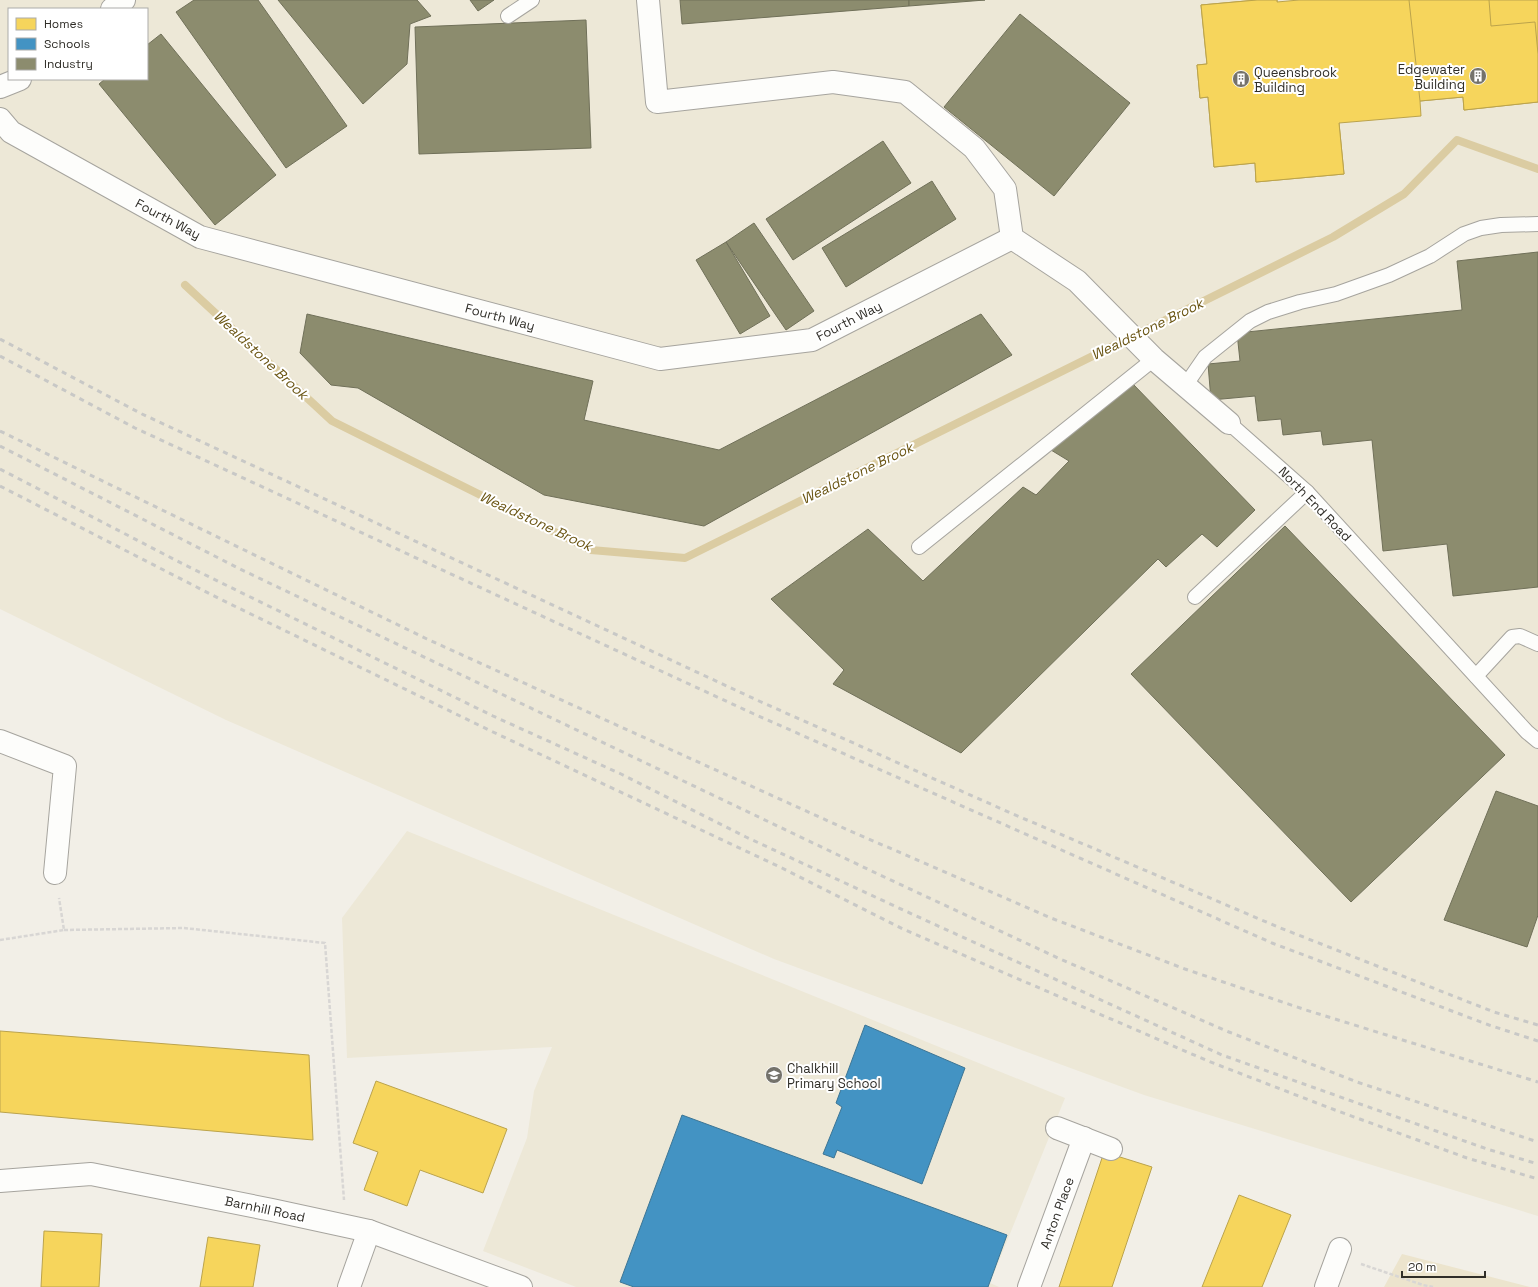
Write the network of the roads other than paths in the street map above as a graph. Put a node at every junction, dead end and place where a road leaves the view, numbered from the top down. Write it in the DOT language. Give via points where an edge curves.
graph roads {
  1 [pos="124,0"];
  2 [pos="532,0"];
  3 [pos="648,0"];
  4 [pos="113,8"];
  5 [pos="508,16"];
  6 [pos="18,80"];
  7 [pos="0,87"];
  8 [pos="0,119"];
  9 [pos="1538,224"];
  10 [pos="1012,238"];
  11 [pos="1154,359"];
  12 [pos="1185,386"];
  13 [pos="1229,423"];
  14 [pos="1306,492"];
  15 [pos="919,547"];
  16 [pos="1195,597"];
  17 [pos="1538,644"];
  18 [pos="1476,676"];
  19 [pos="0,741"];
  20 [pos="1538,741"];
  21 [pos="55,873"];
  22 [pos="1057,1128"];
  23 [pos="1084,1138"];
  24 [pos="1111,1149"];
  25 [pos="0,1181"];
  26 [pos="369,1231"];
  27 [pos="1339,1253"];
  28 [pos="349,1287"];
  29 [pos="521,1287"];
  30 [pos="1029,1287"];
  31 [pos="1326,1287"];
  1 -- 4 [label="street"];
  2 -- 5 [label="lane"];
  3 -- 10 [label="street" via="657,102 833,82 905,92 974,148 1005,189"];
  6 -- 7 [label="street"];
  8 -- 10 [label="street, Fourth Way" via="11,132 200,237 660,359 812,340"];
  9 -- 12 [label="lane" via="1481,228 1464,234 1430,256 1389,275 1336,294 1268,312 1250,321 1205,357"];
  10 -- 11 [label="street, North End Road" via="1077,281"];
  11 -- 12 [label="street, North End Road"];
  11 -- 15 [label="lane"];
  12 -- 13 [label="street, North End Road"];
  13 -- 14 [label="lane, North End Road"];
  14 -- 16 [label="lane"];
  14 -- 18 [label="lane, North End Road"];
  17 -- 18 [label="lane" via="1520,636 1512,637"];
  18 -- 20 [label="lane, North End Road"];
  19 -- 21 [label="street" via="65,766"];
  22 -- 23 [label="street"];
  23 -- 24 [label="street"];
  23 -- 30 [label="street, Anton Place"];
  25 -- 26 [label="street, Barnhill Road" via="91,1174"];
  26 -- 28 [label="street"];
  26 -- 29 [label="street, Barnhill Road"];
  27 -- 31 [label="street"];
}
